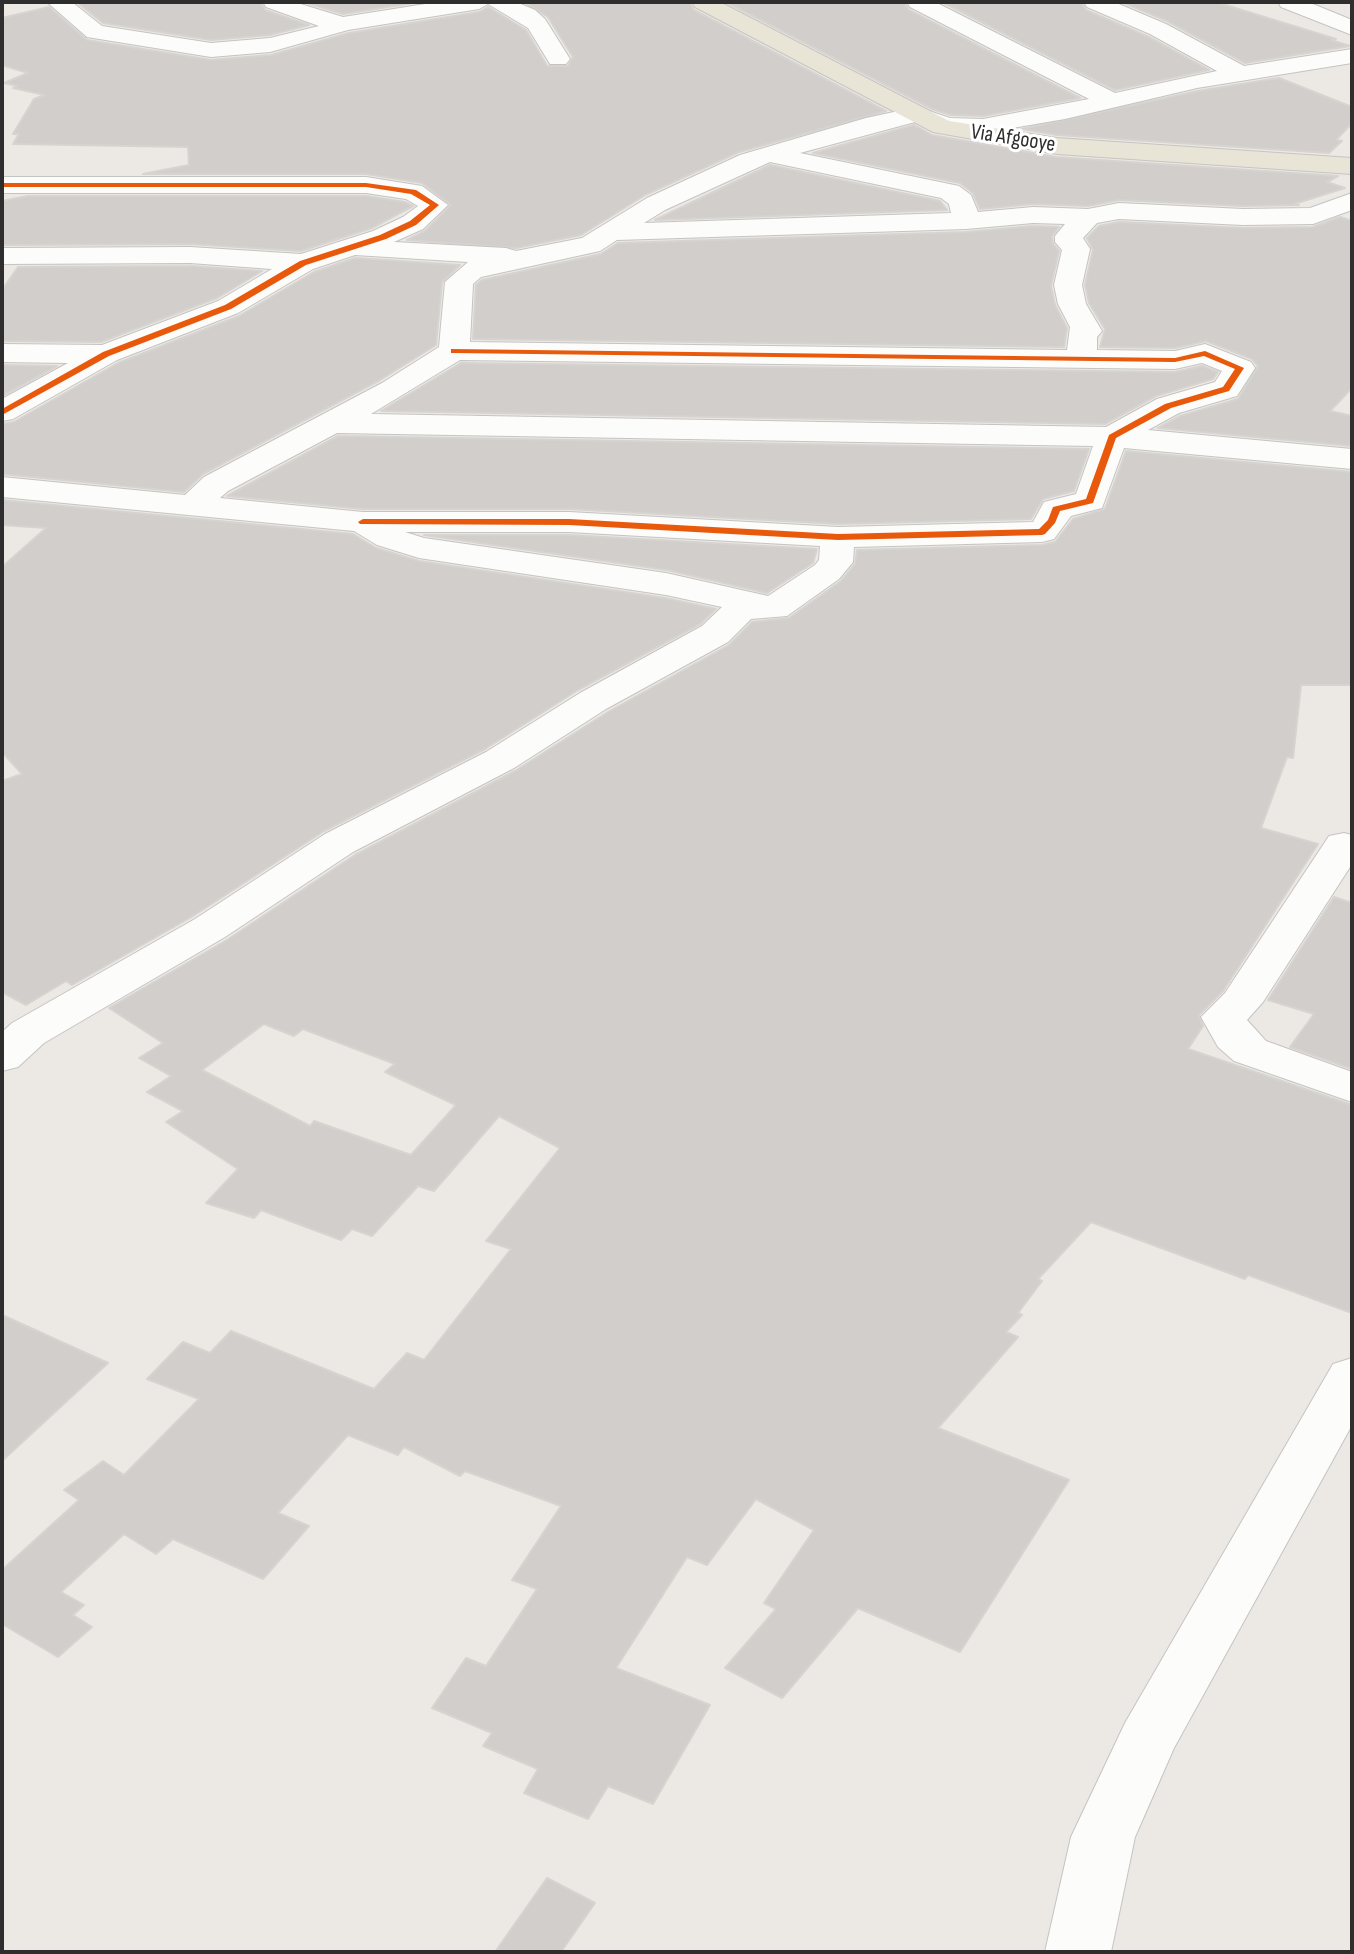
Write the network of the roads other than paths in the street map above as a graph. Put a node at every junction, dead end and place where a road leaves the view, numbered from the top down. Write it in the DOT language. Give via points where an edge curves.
graph roads {
  1 [pos="58,2"];
  2 [pos="274,2"];
  3 [pos="479,2"];
  4 [pos="498,2"];
  5 [pos="703,2"];
  6 [pos="918,2"];
  7 [pos="1095,2"];
  8 [pos="1289,2"];
  9 [pos="343,24"];
  10 [pos="1352,28"];
  11 [pos="1352,56"];
  12 [pos="558,59"];
  13 [pos="1241,74"];
  14 [pos="1110,100"];
  15 [pos="917,114"];
  16 [pos="769,155"];
  17 [pos="1352,166"];
  18 [pos="2,185"];
  19 [pos="1352,201"];
  20 [pos="1321,214"];
  21 [pos="1088,217"];
  22 [pos="966,221"];
  23 [pos="1350,229"];
  24 [pos="611,232"];
  25 [pos="352,248"];
  26 [pos="2,256"];
  27 [pos="530,258"];
  28 [pos="303,263"];
  29 [pos="454,351"];
  30 [pos="2,353"];
  31 [pos="106,354"];
  32 [pos="1082,359"];
  33 [pos="2,412"];
  34 [pos="326,423"];
  35 [pos="1112,437"];
  36 [pos="1352,459"];
  37 [pos="2,487"];
  38 [pos="191,507"];
  39 [pos="363,522"];
  40 [pos="838,537"];
  41 [pos="774,608"];
  42 [pos="1344,845"];
  43 [pos="2,1057"];
  44 [pos="1352,1088"];
  45 [pos="1352,1377"];
  46 [pos="1078,1952"];
  1 -- 9 [label="street" via="95,32 211,50 270,45"];
  2 -- 9 [label="street"];
  3 -- 9 [label="street"];
  4 -- 12 [label="street" via="537,24"];
  5 -- 15 [label="main road, Via Afgooye"];
  6 -- 14 [label="street"];
  7 -- 13 [label="street"];
  8 -- 10 [label="street"];
  11 -- 13 [label="street"];
  13 -- 14 [label="street"];
  14 -- 15 [label="street" via="983,126 947,125"];
  15 -- 16 [label="street"];
  15 -- 17 [label="main road, Via Afgooye" via="942,127 1057,146"];
  16 -- 22 [label="street" via="950,192 962,201"];
  16 -- 24 [label="street" via="708,178"];
  18 -- 25 [label="street" via="366,185 413,192 435,205 413,223"];
  19 -- 20 [label="street"];
  20 -- 21 [label="street" via="1243,217 1119,211"];
  20 -- 23 [label="street"];
  21 -- 22 [label="street"];
  21 -- 32 [label="street" via="1069,236 1076,249 1068,285 1087,331 1082,331"];
  22 -- 24 [label="street"];
  24 -- 27 [label="street" via="590,245"];
  25 -- 27 [label="street"];
  25 -- 28 [label="street"];
  26 -- 28 [label="street" via="190,255"];
  27 -- 29 [label="street" via="486,265 459,282"];
  28 -- 31 [label="street" via="228,307"];
  29 -- 32 [label="street"];
  29 -- 34 [label="street" via="393,390"];
  30 -- 31 [label="street"];
  31 -- 33 [label="street"];
  32 -- 35 [label="street" via="1175,360 1205,353 1240,368 1226,389 1168,406"];
  34 -- 35 [label="street"];
  34 -- 38 [label="street" via="216,484"];
  35 -- 36 [label="street"];
  35 -- 40 [label="street" via="1090,501 1056,509 1042,532"];
  37 -- 38 [label="street"];
  38 -- 39 [label="street"];
  39 -- 40 [label="street" via="569,522"];
  39 -- 41 [label="street" via="419,548 666,584"];
  40 -- 41 [label="street" via="836,562 827,572"];
  41 -- 43 [label="street" via="742,608 715,634 500,760 339,843 210,928 28,1033"];
  42 -- 44 [label="street" via="1241,1002 1223,1017 1250,1051"];
  45 -- 46 [label="street" via="1147,1741 1103,1837"];
}
